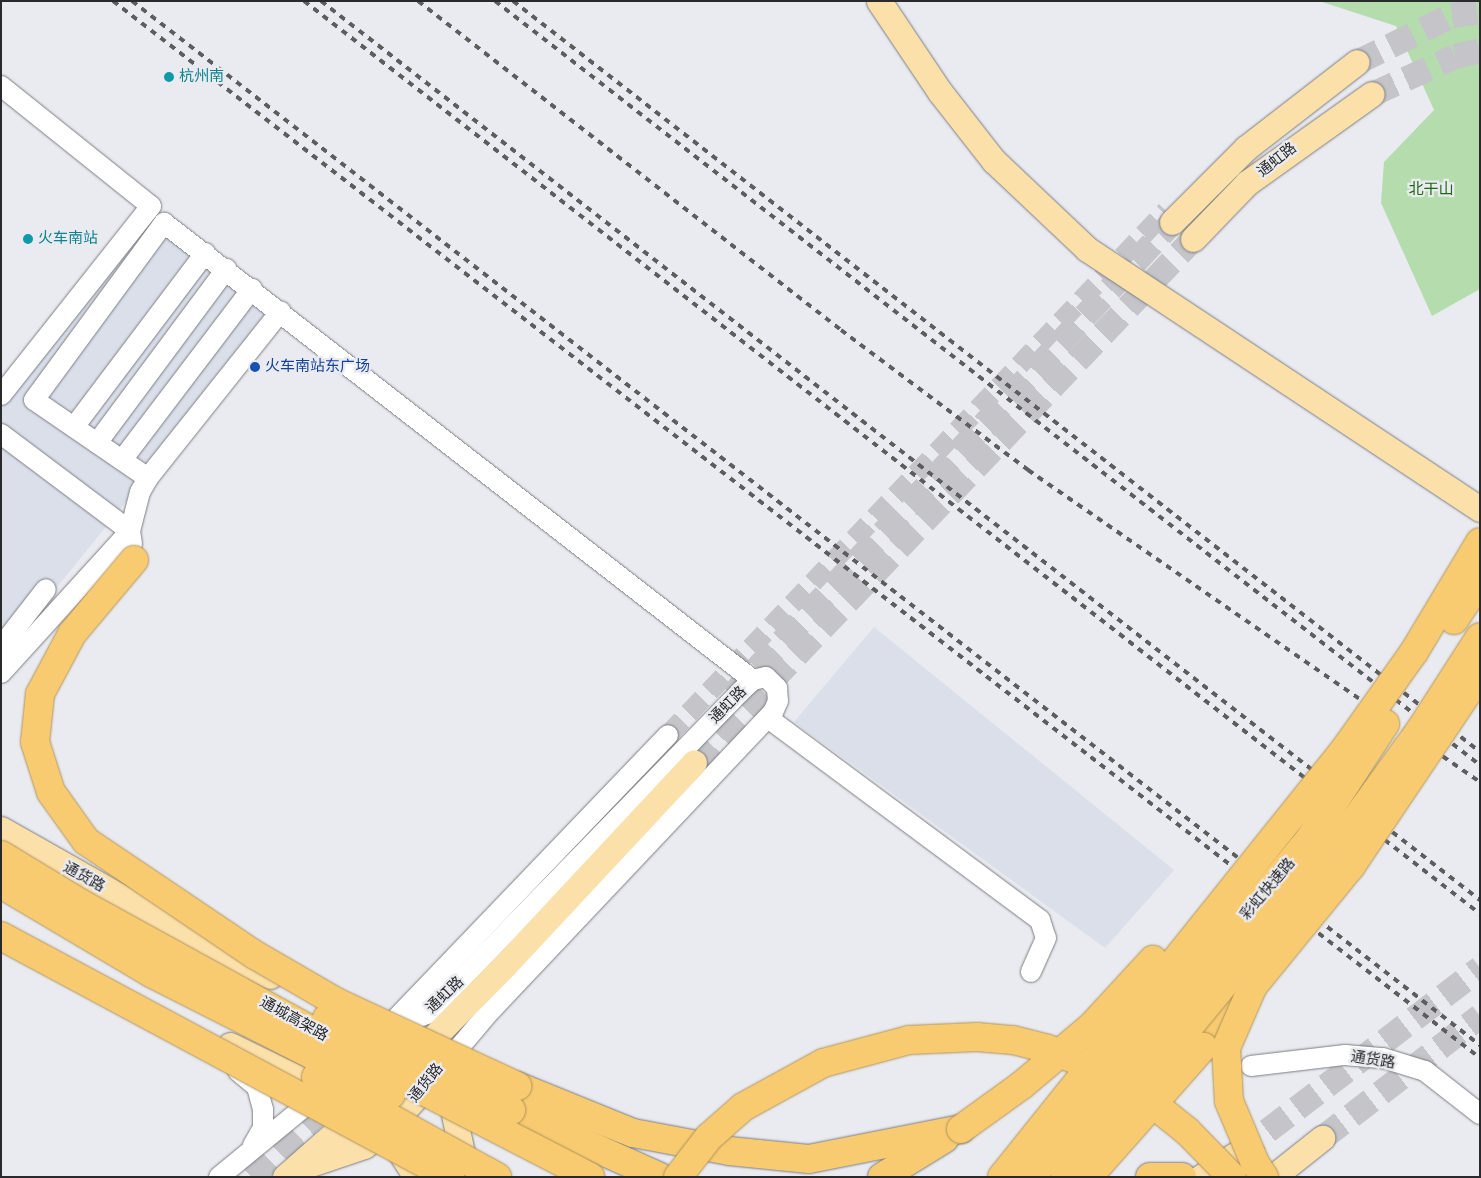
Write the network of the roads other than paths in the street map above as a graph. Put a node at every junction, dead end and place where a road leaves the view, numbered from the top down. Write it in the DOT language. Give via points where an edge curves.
graph roads {
  1 [pos="879,1"];
  2 [pos="1357,62"];
  3 [pos="1,86"];
  4 [pos="1372,94"];
  5 [pos="1169,217"];
  6 [pos="1193,239"];
  7 [pos="205,254"];
  8 [pos="226,269"];
  9 [pos="252,289"];
  10 [pos="281,311"];
  11 [pos="1,395"];
  12 [pos="74,427"];
  13 [pos="2,435"];
  14 [pos="97,443"];
  15 [pos="122,460"];
  16 [pos="148,478"];
  17 [pos="1480,509"];
  18 [pos="130,532"];
  19 [pos="1480,542"];
  20 [pos="134,560"];
  21 [pos="1480,581"];
  22 [pos="46,589"];
  23 [pos="1480,637"];
  24 [pos="1,647"];
  25 [pos="1,673"];
  26 [pos="1480,674"];
  27 [pos="753,680"];
  28 [pos="768,718"];
  29 [pos="668,735"];
  30 [pos="1346,749"];
  31 [pos="694,762"];
  32 [pos="1,829"];
  33 [pos="1,855"];
  34 [pos="1,884"];
  35 [pos="80,903"];
  36 [pos="1,905"];
  37 [pos="1,926"];
  38 [pos="1,936"];
  39 [pos="1031,972"];
  40 [pos="1252,986"];
  41 [pos="490,1011"];
  42 [pos="182,1022"];
  43 [pos="383,1032"];
  44 [pos="438,1053"];
  45 [pos="1251,1066"];
  46 [pos="465,1087"];
  47 [pos="325,1090"];
  48 [pos="561,1106"];
  49 [pos="360,1112"];
  50 [pos="1480,1114"];
  51 [pos="961,1129"];
  52 [pos="386,1130"];
  53 [pos="1322,1138"];
  54 [pos="251,1148"];
  55 [pos="1235,1165"];
  56 [pos="290,1173"];
  57 [pos="219,1177"];
  58 [pos="416,1177"];
  59 [pos="450,1177"];
  60 [pos="469,1177"];
  61 [pos="497,1177"];
  62 [pos="550,1177"];
  63 [pos="590,1177"];
  64 [pos="660,1177"];
  65 [pos="678,1177"];
  66 [pos="882,1177"];
  67 [pos="1002,1177"];
  68 [pos="1031,1177"];
  69 [pos="1065,1177"];
  70 [pos="1088,1177"];
  71 [pos="1150,1177"];
  72 [pos="1182,1177"];
  73 [pos="1201,1177"];
  74 [pos="1264,1177"];
  75 [pos="1273,1177"];
  1 -- 17 [label="main road" via="940,92 994,161 1087,249"];
  2 -- 5 [label="main road, 通虹路" via="1290,111"];
  3 -- 11 [label="street" via="151,206"];
  4 -- 6 [label="main road, 通虹路" via="1300,142 1247,183"];
  7 -- 8 [label="street"];
  7 -- 12 [label="street"];
  7 -- 12 [label="street" via="164,223 34,400"];
  8 -- 9 [label="street"];
  8 -- 14 [label="street"];
  9 -- 10 [label="street"];
  9 -- 15 [label="street"];
  10 -- 16 [label="street"];
  10 -- 27 [label="street"];
  12 -- 14 [label="street"];
  13 -- 18 [label="street"];
  14 -- 15 [label="street"];
  15 -- 16 [label="street"];
  16 -- 18 [label="street" via="140,492"];
  18 -- 20 [label="street"];
  18 -- 25 [label="street"];
  19 -- 30 [label="highway, bridge" via="1414,652"];
  20 -- 48 [label="highway, bridge" via="72,634 40,694 35,742 51,792 86,841 255,955 336,1002"];
  21 -- 68 [label="highway, 彩虹快速路, bridge" via="1309,840"];
  22 -- 24 [label="street"];
  23 -- 69 [label="highway, 彩虹快速路, bridge" via="1416,737 1324,863"];
  26 -- 40 [label="highway, bridge" via="1351,866"];
  27 -- 28 [label="street, 通虹路" via="766,677 777,688 778,701"];
  27 -- 43 [label="street, 通虹路" via="427,1014"];
  28 -- 39 [label="street" via="1040,920 1046,938"];
  28 -- 41 [label="street, 通虹路"];
  29 -- 43 [label="street, 通虹路"];
  30 -- 51 [label="highway, bridge" via="1274,811 1139,977 1092,1026 1022,1085"];
  30 -- 67 [label="highway, bridge"];
  31 -- 44 [label="main road, 通虹路"];
  32 -- 43 [label="main road, 通货路" via="208,946"];
  33 -- 35 [label="highway, 通城高架路, bridge"];
  34 -- 62 [label="highway, 通城高架路, bridge" via="151,973"];
  35 -- 46 [label="highway, bridge" via="139,925"];
  35 -- 63 [label="highway, 通城高架路, bridge" via="385,1071"];
  36 -- 61 [label="highway, bridge" via="160,998 281,1058"];
  37 -- 42 [label="main road"];
  38 -- 59 [label="highway, bridge"];
  40 -- 70 [label="highway, bridge"];
  40 -- 74 [label="highway, bridge" via="1226,1048 1229,1101"];
  41 -- 44 [label="street, 通虹路"];
  41 -- 44 [label="street"];
  42 -- 47 [label="main road"];
  42 -- 54 [label="street" via="257,1087 263,1109 263,1128"];
  43 -- 44 [label="main road, 通货路"];
  43 -- 47 [label="street, 通虹路"];
  44 -- 49 [label="main road, 通虹路"];
  44 -- 52 [label="main road, 通货路"];
  44 -- 60 [label="main road"];
  45 -- 50 [label="street, 通货路" via="1345,1055 1382,1058 1425,1071"];
  46 -- 48 [label="highway, bridge"];
  46 -- 64 [label="highway, bridge"];
  47 -- 49 [label="main road"];
  47 -- 54 [label="street, 通虹路"];
  48 -- 51 [label="highway" via="633,1133 729,1151 809,1159"];
  49 -- 52 [label="main road"];
  49 -- 56 [label="main road, 通虹路"];
  51 -- 66 [label="highway"];
  52 -- 56 [label="main road, 通货路" via="364,1146"];
  52 -- 58 [label="main road"];
  53 -- 75 [label="main road"];
  54 -- 57 [label="street, 通虹路"];
  55 -- 65 [label="highway, bridge" via="1105,1071 1048,1049 1013,1040 977,1037 909,1040 868,1049 816,1067 743,1107 709,1137"];
  55 -- 73 [label="main road"];
  71 -- 72 [label="highway"];
}
